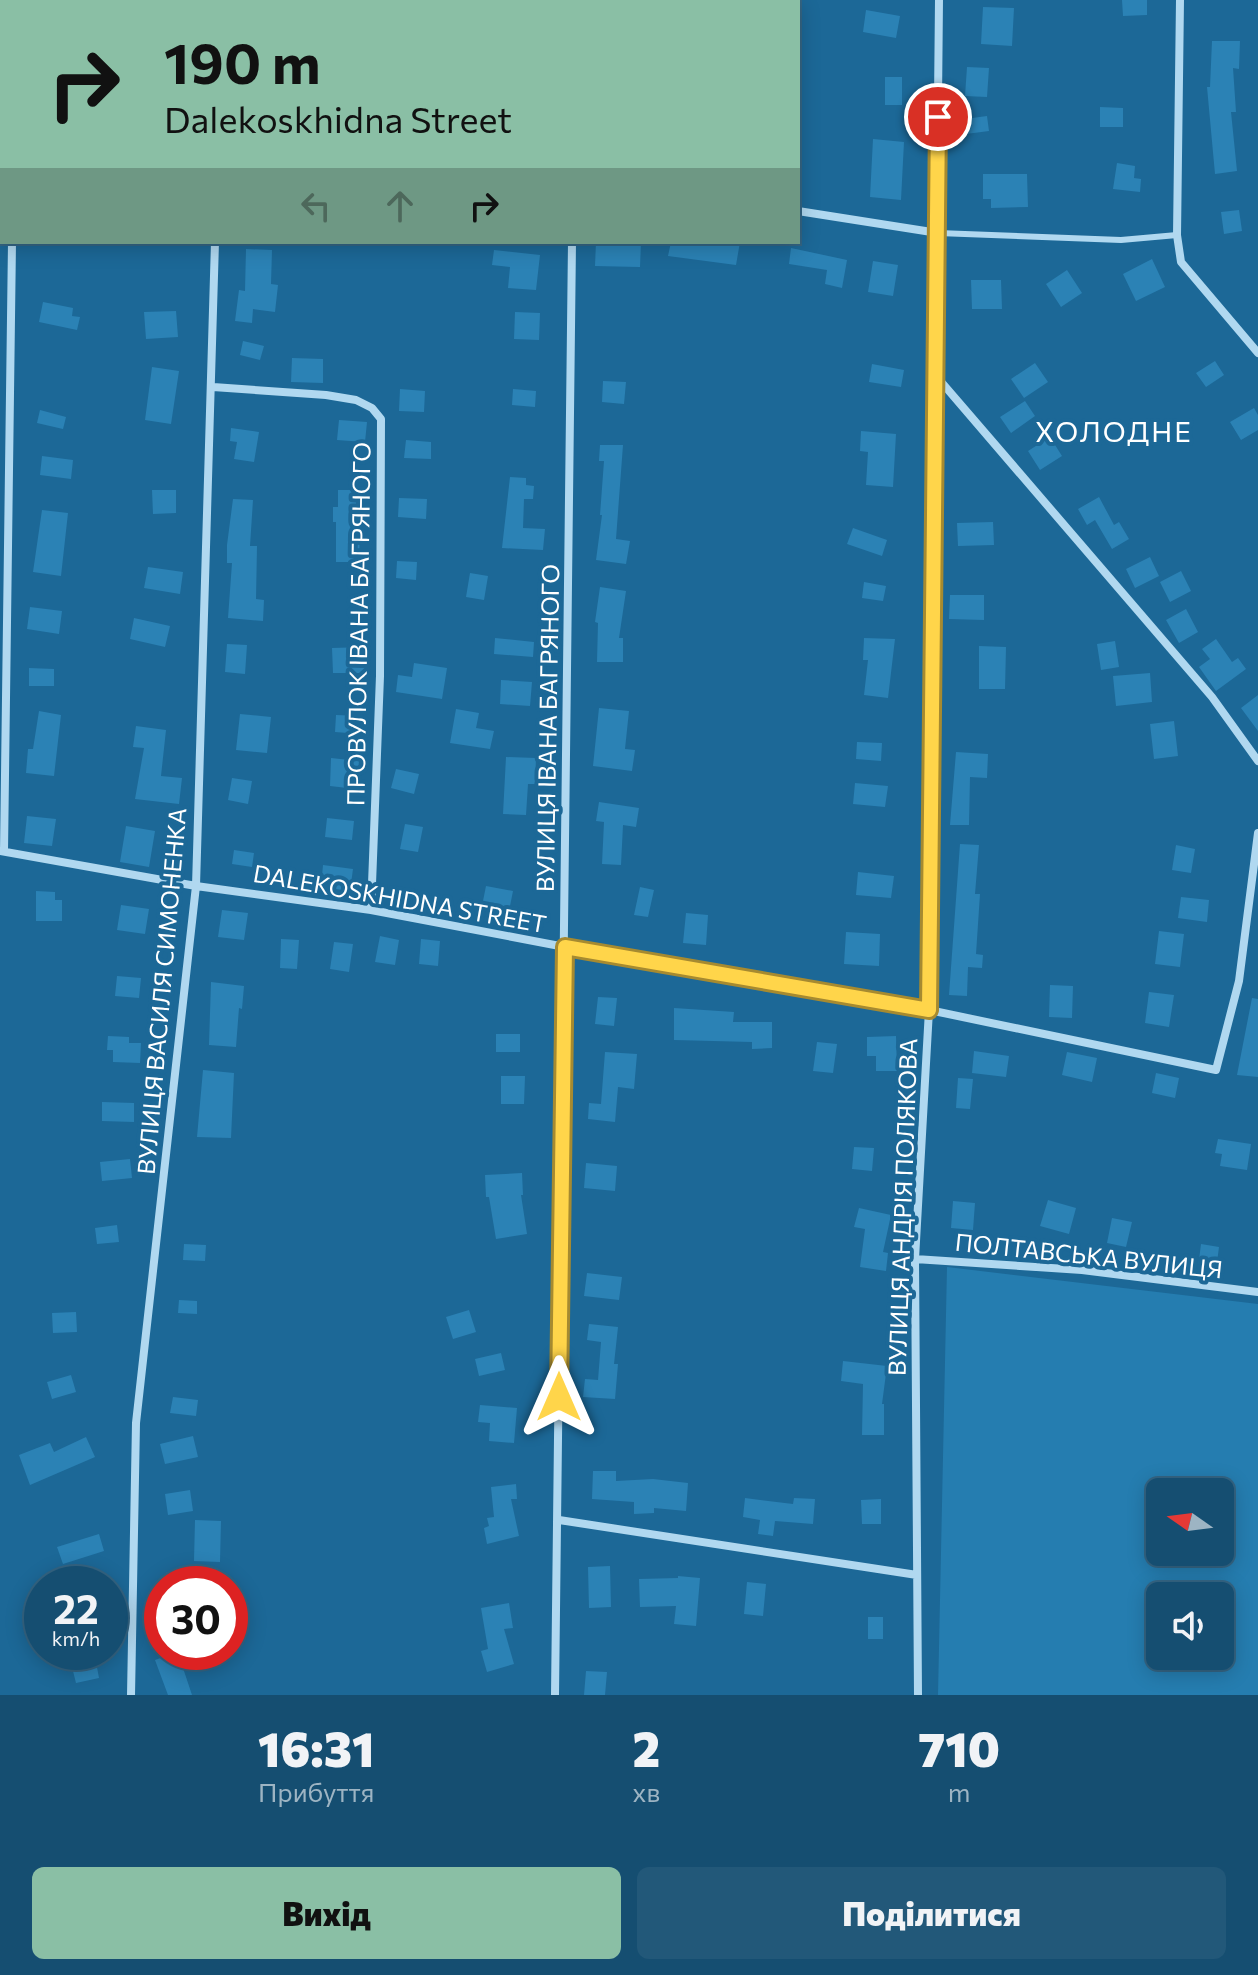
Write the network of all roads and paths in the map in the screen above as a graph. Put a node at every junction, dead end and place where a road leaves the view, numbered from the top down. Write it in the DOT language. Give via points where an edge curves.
graph roads {
  1 [pos="939,0"];
  2 [pos="1180,0"];
  3 [pos="800,211"];
  4 [pos="938,233"];
  5 [pos="1177,235"];
  6 [pos="12,244"];
  7 [pos="215,244"];
  8 [pos="572,244"];
  9 [pos="1258,353"];
  10 [pos="936,376"];
  11 [pos="213,387"];
  12 [pos="1258,761"];
  13 [pos="1258,833"];
  14 [pos="2,851"];
  15 [pos="196,886"];
  16 [pos="371,910"];
  17 [pos="565,947"];
  18 [pos="929,1010"];
  19 [pos="915,1259"];
  20 [pos="1258,1292"];
  21 [pos="559,1520"];
  22 [pos="917,1575"];
  23 [pos="131,1695"];
  24 [pos="555,1695"];
  25 [pos="918,1695"];
  1 -- 4 [label="street, ВУЛИЦЯ АНДРІЯ ПОЛЯКОВА"];
  2 -- 5 [label="street"];
  3 -- 4 [label="street"];
  4 -- 5 [label="lane" via="1121,240"];
  4 -- 10 [label="street, ВУЛИЦЯ АНДРІЯ ПОЛЯКОВА"];
  5 -- 9 [label="street" via="1181,262"];
  6 -- 14 [label="street"];
  7 -- 11 [label="street, ВУЛИЦЯ ВАСИЛЯ СИМОНЕНКА"];
  8 -- 17 [label="street, ВУЛИЦЯ ІВАНА БАГРЯНОГО"];
  10 -- 12 [label="street" via="1212,697"];
  10 -- 18 [label="street, ВУЛИЦЯ АНДРІЯ ПОЛЯКОВА"];
  11 -- 15 [label="street, ВУЛИЦЯ ВАСИЛЯ СИМОНЕНКА"];
  11 -- 16 [label="street, ПРОВУЛОК ІВАНА БАГРЯНОГО" via="356,400 381,419 380,676"];
  13 -- 18 [label="street, DALEKOSKHIDNA STREET" via="1239,981 1216,1070"];
  14 -- 15 [label="street, DALEKOSKHIDNA STREET"];
  15 -- 16 [label="street, DALEKOSKHIDNA STREET"];
  15 -- 23 [label="street, ВУЛИЦЯ ВАСИЛЯ СИМОНЕНКА" via="136,1423"];
  16 -- 17 [label="street, DALEKOSKHIDNA STREET"];
  17 -- 18 [label="street, DALEKOSKHIDNA STREET"];
  17 -- 21 [label="street, ВУЛИЦЯ ІВАНА БАГРЯНОГО"];
  18 -- 19 [label="street, ВУЛИЦЯ АНДРІЯ ПОЛЯКОВА"];
  19 -- 20 [label="street, ПОЛТАВСЬКА ВУЛИЦЯ" via="1082,1270"];
  19 -- 22 [label="street, ВУЛИЦЯ АНДРІЯ ПОЛЯКОВА"];
  21 -- 22 [label="street"];
  21 -- 24 [label="street, ВУЛИЦЯ ІВАНА БАГРЯНОГО"];
  22 -- 25 [label="street, ВУЛИЦЯ АНДРІЯ ПОЛЯКОВА"];
}
